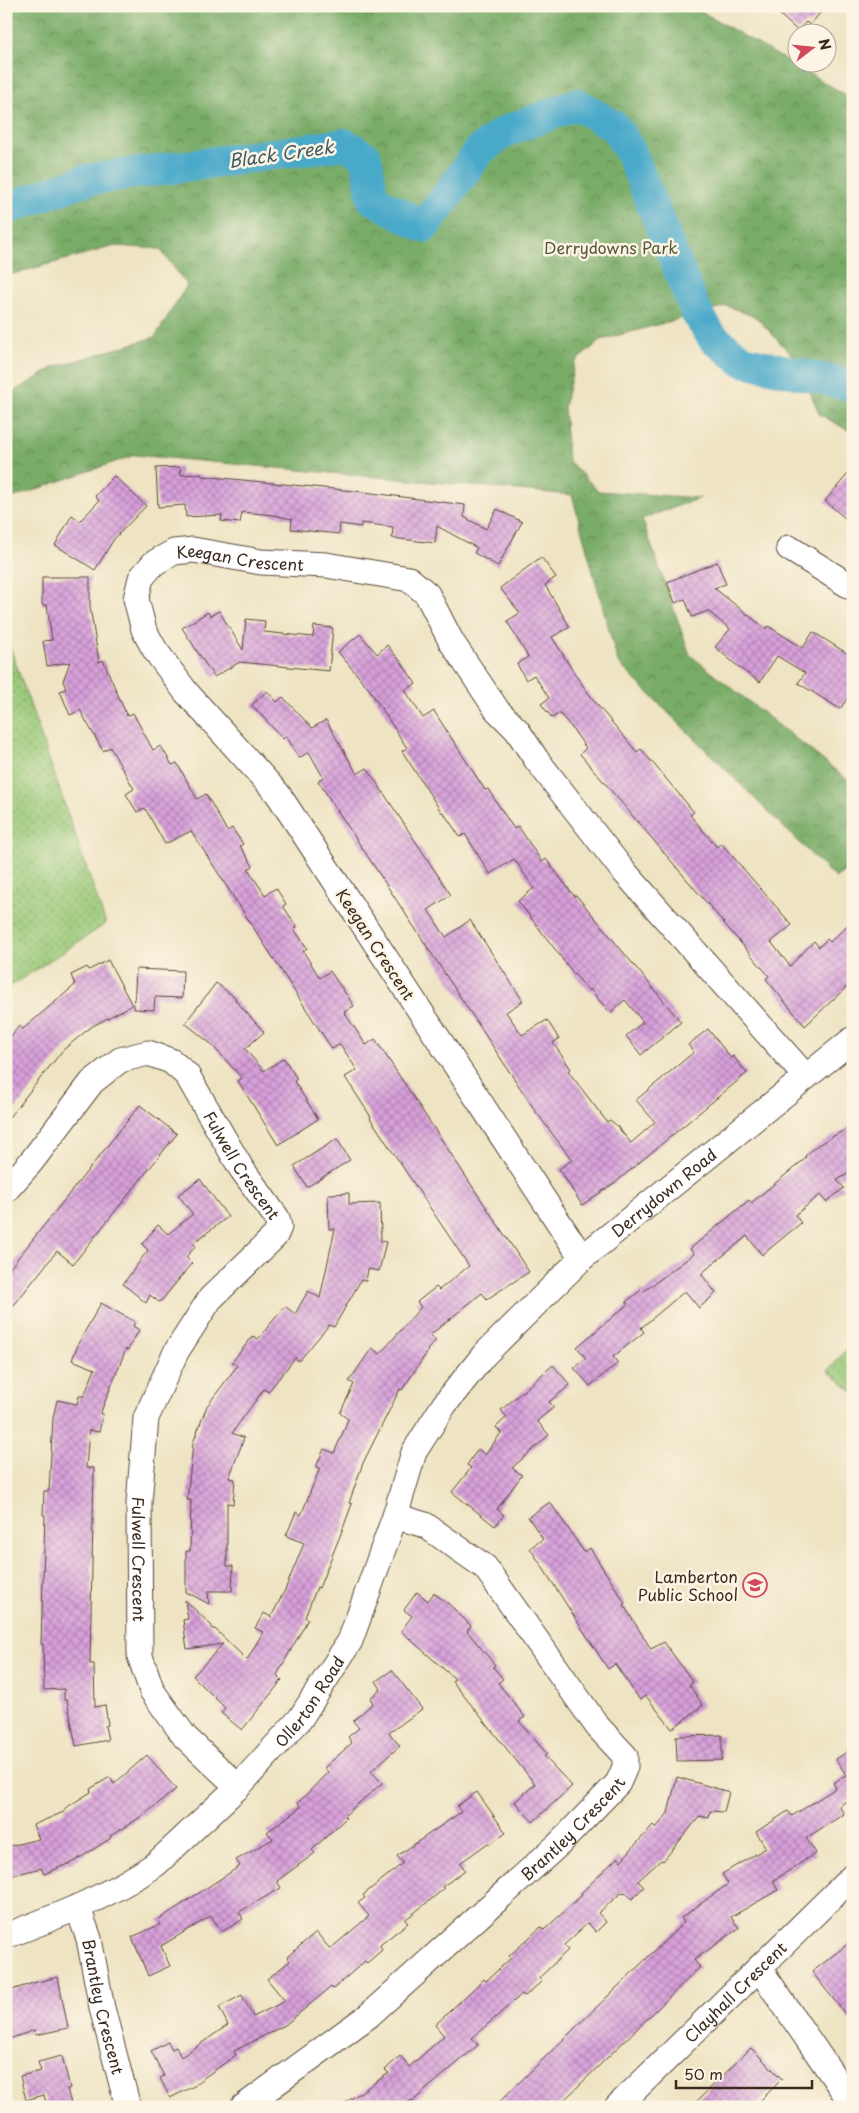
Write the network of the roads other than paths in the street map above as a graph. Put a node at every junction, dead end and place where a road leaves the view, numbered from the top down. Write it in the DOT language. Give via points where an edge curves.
graph roads {
  1 [pos="789,548"];
  2 [pos="853,588"];
  3 [pos="853,1039"];
  4 [pos="806,1077"];
  5 [pos="6,1190"];
  6 [pos="582,1258"];
  7 [pos="484,1355"];
  8 [pos="395,1516"];
  9 [pos="238,1788"];
  10 [pos="853,1876"];
  11 [pos="78,1908"];
  12 [pos="6,1936"];
  13 [pos="759,1968"];
  14 [pos="853,2105"];
  15 [pos="128,2107"];
  16 [pos="243,2107"];
  17 [pos="617,2107"];
  1 -- 2 [label="street"];
  3 -- 4 [label="street, Derrydown Road"];
  4 -- 6 [label="street, Derrydown Road"];
  4 -- 6 [label="street, Keegan Crescent" via="621,868 517,730 497,710 451,641 427,594 409,579 326,564 261,562 193,550 174,552 154,563 141,578 136,599 144,630 155,650 186,692 278,794"];
  5 -- 9 [label="street, Fulwell Crescent" via="92,1082 120,1060 148,1053 171,1061 187,1075 241,1168 277,1218 279,1227 275,1236 210,1299 176,1352 146,1418 139,1504 140,1656 152,1691 185,1737"];
  6 -- 7 [label="street, Derrydown Road"];
  7 -- 8 [label="street, Ollerton Road" via="444,1405 414,1452"];
  8 -- 9 [label="street, Ollerton Road" via="350,1641 300,1719"];
  8 -- 16 [label="street, Brantley Crescent" via="426,1525 485,1568 598,1727 625,1756 625,1767 618,1783 559,1844 368,2016"];
  9 -- 11 [label="street, Ollerton Road" via="139,1877"];
  10 -- 13 [label="street, Clayhall Crescent"];
  11 -- 12 [label="street, Ollerton Road"];
  11 -- 15 [label="street, Brantley Crescent" via="89,1939 102,2008"];
  13 -- 14 [label="street"];
  13 -- 17 [label="street, Clayhall Crescent"];
}
